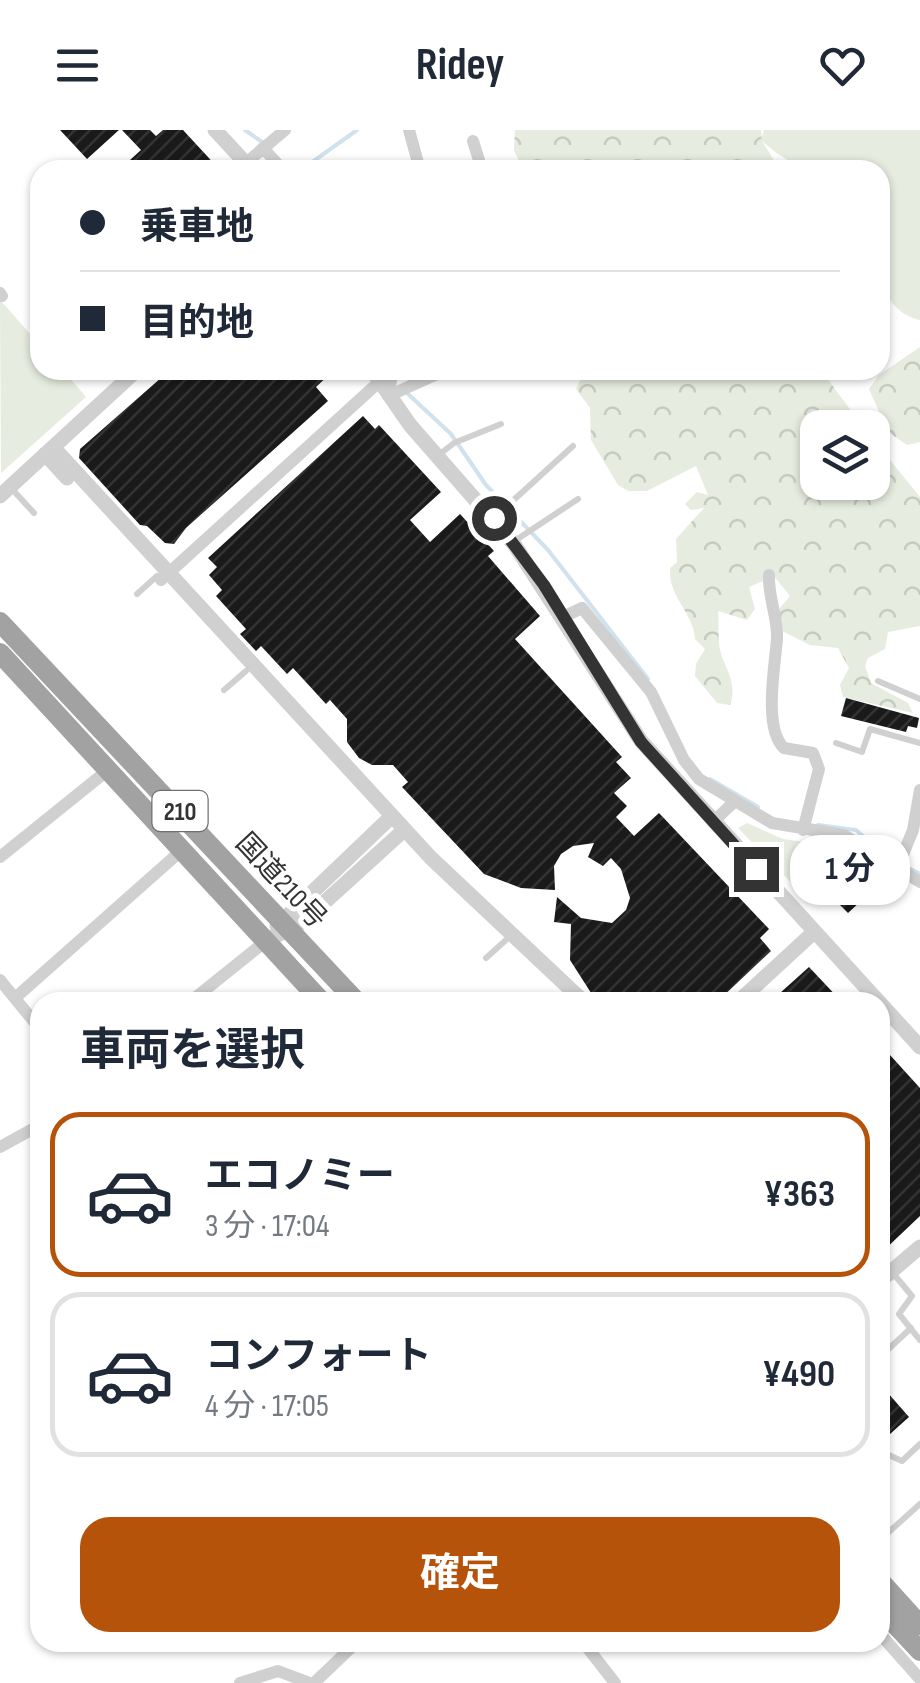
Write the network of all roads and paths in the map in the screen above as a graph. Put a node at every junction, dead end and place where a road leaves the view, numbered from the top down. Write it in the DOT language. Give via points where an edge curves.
graph roads {
  1 [pos="214,130"];
  2 [pos="284,130"];
  3 [pos="409,130"];
  4 [pos="473,141"];
  5 [pos="263,148"];
  6 [pos="242,160"];
  7 [pos="254,160"];
  8 [pos="274,160"];
  9 [pos="417,160"];
  10 [pos="479,160"];
  11 [pos="127,380"];
  12 [pos="390,384"];
  13 [pos="501,424"];
  14 [pos="573,446"];
  15 [pos="49,451"];
  16 [pos="438,456"];
  17 [pos="5,491"];
  18 [pos="578,499"];
  19 [pos="34,513"];
  20 [pos="494,518"];
  21 [pos="513,542"];
  22 [pos="768,575"];
  23 [pos="163,576"];
  24 [pos="137,594"];
  25 [pos="563,617"];
  26 [pos="0,622"];
  27 [pos="0,654"];
  28 [pos="246,671"];
  29 [pos="878,681"];
  30 [pos="224,690"];
  31 [pos="920,699"];
  32 [pos="920,743"];
  33 [pos="836,744"];
  34 [pos="108,770"];
  35 [pos="920,790"];
  36 [pos="735,801"];
  37 [pos="388,819"];
  38 [pos="713,822"];
  39 [pos="803,830"];
  40 [pos="401,833"];
  41 [pos="182,850"];
  42 [pos="0,858"];
  43 [pos="897,869"];
  44 [pos="920,882"];
  45 [pos="286,924"];
  46 [pos="814,932"];
  47 [pos="506,940"];
  48 [pos="266,941"];
  49 [pos="486,958"];
  50 [pos="0,980"];
  51 [pos="202,992"];
  52 [pos="313,992"];
  53 [pos="348,992"];
  54 [pos="562,992"];
  55 [pos="573,992"];
  56 [pos="749,992"];
  57 [pos="870,992"];
  58 [pos="14,998"];
  59 [pos="890,1014"];
  60 [pos="30,1016"];
  61 [pos="920,1047"];
  62 [pos="30,1130"];
  63 [pos="0,1147"];
  64 [pos="920,1247"];
  65 [pos="890,1273"];
  66 [pos="890,1279"];
  67 [pos="911,1328"];
  68 [pos="920,1340"];
  69 [pos="890,1348"];
  70 [pos="920,1444"];
  71 [pos="890,1456"];
  72 [pos="920,1504"];
  73 [pos="890,1531"];
  74 [pos="890,1592"];
  75 [pos="890,1619"];
  76 [pos="920,1625"];
  77 [pos="890,1645"];
  78 [pos="920,1651"];
  79 [pos="346,1652"];
  80 [pos="591,1652"];
  81 [pos="920,1678"];
  82 [pos="240,1683"];
  83 [pos="312,1683"];
  84 [pos="615,1683"];
  1 -- 6 [label="street"];
  2 -- 5 [label="street"];
  3 -- 9 [label="street"];
  4 -- 10 [label="street"];
  5 -- 7 [label="street"];
  5 -- 8 [label="street"];
  11 -- 15 [label="street"];
  12 -- 16 [label="street"];
  12 -- 23 [label="street"];
  13 -- 16 [label="lane"];
  14 -- 20 [label="lane"];
  15 -- 17 [label="street"];
  15 -- 23 [label="street"];
  16 -- 20 [label="street"];
  17 -- 19 [label="lane"];
  18 -- 21 [label="lane"];
  20 -- 21 [label="street"];
  21 -- 25 [label="street"];
  22 -- 39 [label="street" via="777,634 774,734 786,749 813,753 819,766"];
  23 -- 24 [label="lane"];
  23 -- 28 [label="street"];
  23 -- 37 [label="street"];
  25 -- 36 [label="street" via="584,609 651,692 691,771"];
  25 -- 38 [label="street" via="630,728"];
  26 -- 45 [label="highway, 国道210号 / 210"];
  27 -- 34 [label="highway, 国道210号 / 210"];
  28 -- 30 [label="lane"];
  28 -- 37 [label="street"];
  29 -- 31 [label="lane"];
  32 -- 33 [label="lane" via="870,728 862,752"];
  34 -- 41 [label="highway, 国道210号 / 210"];
  34 -- 42 [label="street"];
  35 -- 43 [label="street"];
  36 -- 38 [label="street"];
  36 -- 39 [label="street" via="772,823"];
  37 -- 40 [label="street"];
  37 -- 45 [label="street"];
  38 -- 46 [label="street"];
  39 -- 43 [label="street" via="844,836"];
  40 -- 45 [label="street"];
  40 -- 47 [label="street"];
  40 -- 55 [label="street"];
  41 -- 48 [label="highway, 国道210号 / 210"];
  41 -- 58 [label="street"];
  43 -- 44 [label="street"];
  45 -- 48 [label="street"];
  45 -- 53 [label="highway, 国道210号 / 210"];
  46 -- 56 [label="street"];
  46 -- 57 [label="street"];
  47 -- 49 [label="lane"];
  47 -- 54 [label="street"];
  48 -- 51 [label="street"];
  48 -- 52 [label="highway, 国道210号 / 210"];
  50 -- 58 [label="street"];
  58 -- 60 [label="street"];
  59 -- 61 [label="street"];
  62 -- 63 [label="street"];
  64 -- 65 [label="street"];
  66 -- 67 [label="lane" via="912,1296 899,1312"];
  67 -- 68 [label="lane"];
  67 -- 69 [label="lane"];
  70 -- 71 [label="lane" via="902,1461"];
  72 -- 73 [label="lane"];
  74 -- 76 [label="highway"];
  75 -- 78 [label="highway"];
  77 -- 81 [label="street"];
  79 -- 83 [label="street"];
  80 -- 84 [label="street"];
  82 -- 83 [label="street" via="278,1671"];
}
